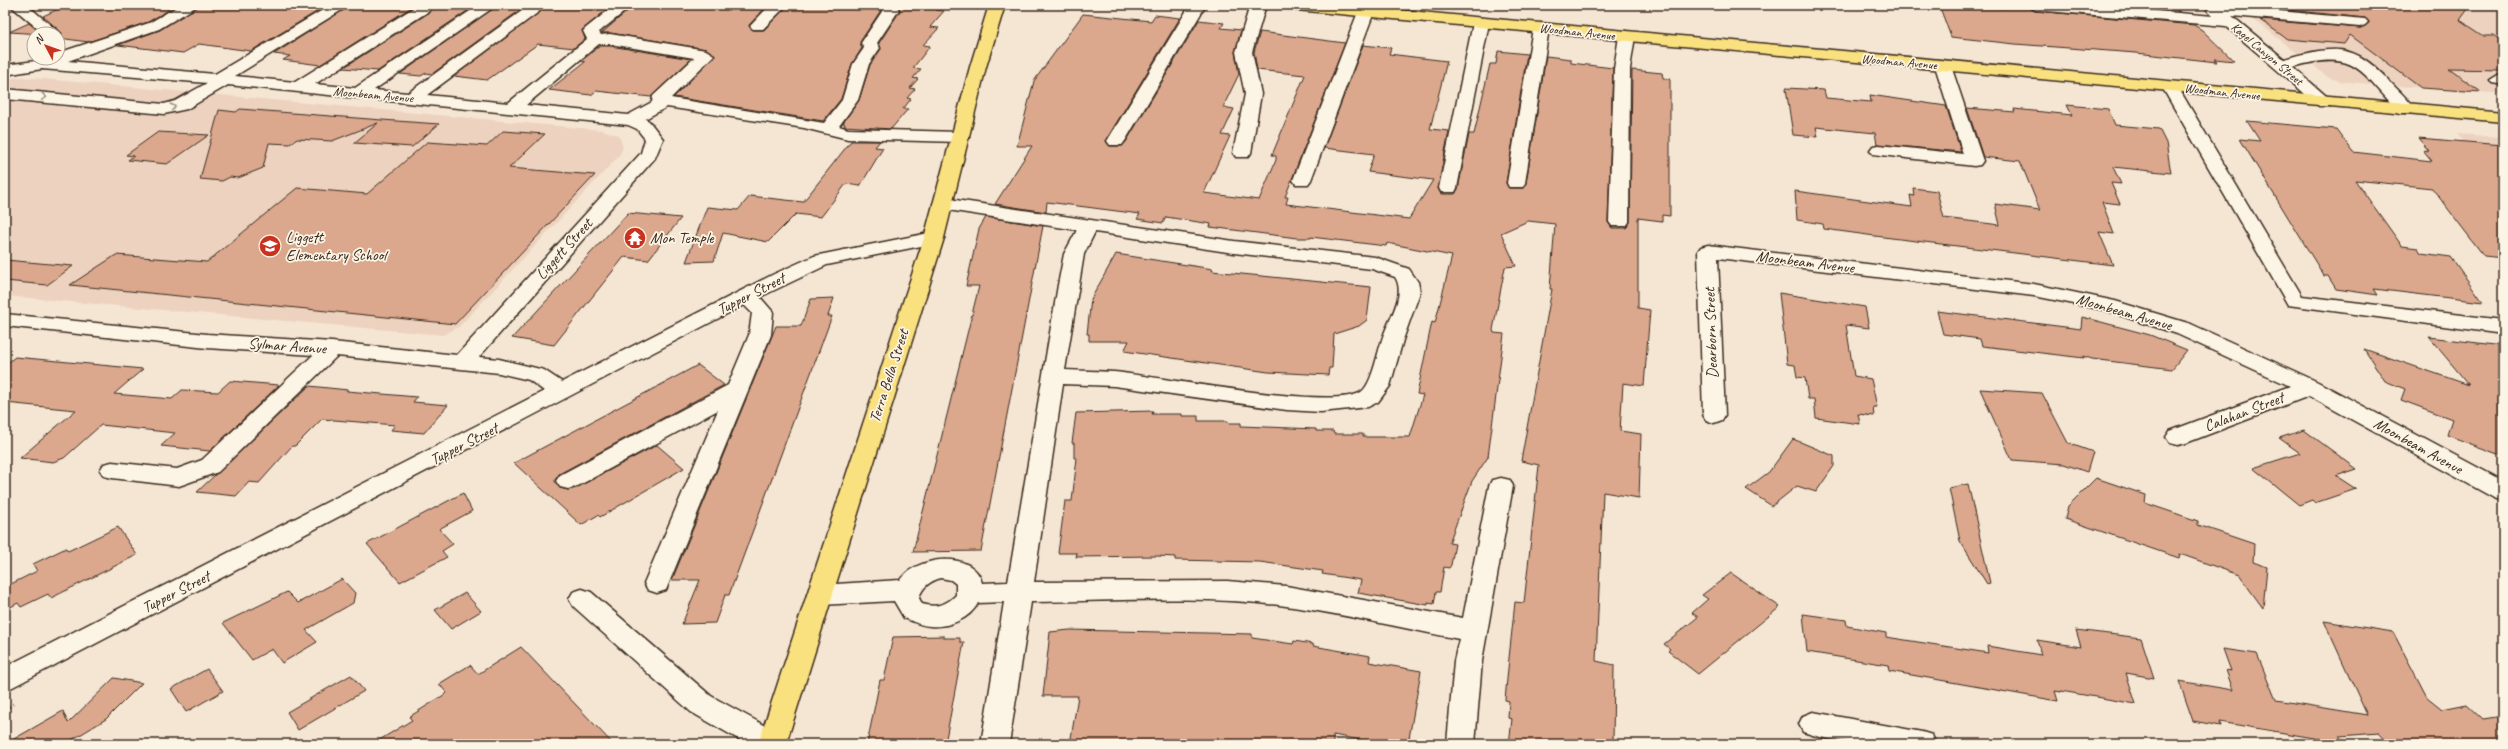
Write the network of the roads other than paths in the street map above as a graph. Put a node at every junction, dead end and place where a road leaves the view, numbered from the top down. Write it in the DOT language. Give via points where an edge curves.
graph roads {
  1 [pos="18,5"];
  2 [pos="191,5"];
  3 [pos="342,5"];
  4 [pos="489,5"];
  5 [pos="540,5"];
  6 [pos="625,5"];
  7 [pos="779,5"];
  8 [pos="888,5"];
  9 [pos="997,5"];
  10 [pos="1198,5"];
  11 [pos="1258,5"];
  12 [pos="1296,5"];
  13 [pos="2035,5"];
  14 [pos="2212,7"];
  15 [pos="424,8"];
  16 [pos="1366,12"];
  17 [pos="2229,22"];
  18 [pos="2360,22"];
  19 [pos="1481,23"];
  20 [pos="43,26"];
  21 [pos="758,26"];
  22 [pos="1541,28"];
  23 [pos="1626,36"];
  24 [pos="595,40"];
  25 [pos="66,54"];
  26 [pos="66,64"];
  27 [pos="26,65"];
  28 [pos="2281,65"];
  29 [pos="1943,66"];
  30 [pos="5,70"];
  31 [pos="220,80"];
  32 [pos="2170,87"];
  33 [pos="297,88"];
  34 [pos="358,93"];
  35 [pos="5,94"];
  36 [pos="412,98"];
  37 [pos="664,102"];
  38 [pos="2325,102"];
  39 [pos="513,108"];
  40 [pos="2406,109"];
  41 [pos="2503,117"];
  42 [pos="631,120"];
  43 [pos="827,130"];
  44 [pos="649,132"];
  45 [pos="960,137"];
  46 [pos="1116,142"];
  47 [pos="1879,150"];
  48 [pos="1242,153"];
  49 [pos="1302,180"];
  50 [pos="1516,183"];
  51 [pos="1448,188"];
  52 [pos="942,204"];
  53 [pos="1619,222"];
  54 [pos="1089,225"];
  55 [pos="934,238"];
  56 [pos="1708,251"];
  57 [pos="747,296"];
  58 [pos="5,320"];
  59 [pos="2503,327"];
  60 [pos="332,349"];
  61 [pos="463,362"];
  62 [pos="1055,378"];
  63 [pos="2310,387"];
  64 [pos="738,389"];
  65 [pos="562,393"];
  66 [pos="1714,415"];
  67 [pos="2178,437"];
  68 [pos="112,470"];
  69 [pos="568,481"];
  70 [pos="1501,486"];
  71 [pos="2503,492"];
  72 [pos="657,583"];
  73 [pos="907,590"];
  74 [pos="1020,592"];
  75 [pos="971,593"];
  76 [pos="820,595"];
  77 [pos="582,599"];
  78 [pos="1474,631"];
  79 [pos="5,680"];
  80 [pos="1813,724"];
  81 [pos="772,744"];
  82 [pos="995,744"];
  83 [pos="1461,744"];
  84 [pos="1922,744"];
  1 -- 20 [label="street"];
  2 -- 25 [label="street" via="154,26"];
  3 -- 31 [label="street"];
  4 -- 34 [label="street"];
  5 -- 36 [label="street"];
  6 -- 24 [label="street" via="591,31"];
  7 -- 21 [label="street"];
  8 -- 43 [label="street" via="891,10 869,43 872,48 861,64 862,70 849,92 850,100"];
  9 -- 45 [label="main road, Terra Bella Street"];
  10 -- 46 [label="street"];
  11 -- 48 [label="street" via="1244,52 1252,94"];
  12 -- 16 [label="main road, Woodman Avenue"];
  13 -- 17 [label="street"];
  14 -- 17 [label="street, Kagel Canyon Street"];
  14 -- 18 [label="street"];
  15 -- 33 [label="street"];
  16 -- 19 [label="main road, Woodman Avenue"];
  16 -- 49 [label="street"];
  17 -- 28 [label="street, Kagel Canyon Street"];
  19 -- 22 [label="main road, Woodman Avenue"];
  19 -- 51 [label="street"];
  22 -- 23 [label="main road, Woodman Avenue"];
  22 -- 50 [label="street"];
  23 -- 29 [label="main road, Woodman Avenue"];
  23 -- 53 [label="street" via="1622,69"];
  24 -- 37 [label="street" via="610,39 706,55 659,100"];
  24 -- 39 [label="street"];
  26 -- 31 [label="street, Moonbeam Avenue"];
  27 -- 30 [label="street"];
  28 -- 38 [label="street, Kagel Canyon Street"];
  28 -- 40 [label="street" via="2330,55 2356,58"];
  29 -- 32 [label="main road, Woodman Avenue"];
  29 -- 47 [label="street" via="1974,161"];
  31 -- 33 [label="street, Moonbeam Avenue"];
  35 -- 31 [label="street, one-way" via="164,109 181,105"];
  32 -- 38 [label="main road, Woodman Avenue"];
  32 -- 59 [label="street" via="2295,301"];
  33 -- 34 [label="street, Moonbeam Avenue"];
  34 -- 36 [label="street, Moonbeam Avenue"];
  36 -- 39 [label="street, Moonbeam Avenue"];
  37 -- 42 [label="street"];
  37 -- 43 [label="street" via="804,123"];
  38 -- 40 [label="main road, Woodman Avenue"];
  39 -- 42 [label="street, Moonbeam Avenue"];
  40 -- 41 [label="main road, Woodman Avenue"];
  42 -- 44 [label="street, Moonbeam Avenue" via="643,125"];
  43 -- 45 [label="street" via="880,136"];
  44 -- 61 [label="street, Liggett Street" via="654,139 649,154"];
  45 -- 52 [label="main road, Terra Bella Street"];
  52 -- 54 [label="street"];
  52 -- 55 [label="main road, Terra Bella Street"];
  54 -- 62 [label="street" via="1074,254"];
  54 -- 62 [label="street" via="1234,247 1387,266 1402,273 1408,282 1410,292 1392,340 1379,386 1360,402 1321,405 1287,403 1221,396 1114,379"];
  55 -- 57 [label="street, Tupper Street" via="821,260"];
  55 -- 76 [label="main road, Terra Bella Street"];
  56 -- 63 [label="street, Moonbeam Avenue" via="2034,290 2108,305 2184,329"];
  56 -- 66 [label="street, Dearborn Street"];
  57 -- 64 [label="street" via="763,312 760,335"];
  57 -- 65 [label="street, Tupper Street"];
  58 -- 60 [label="street, Sylmar Avenue" via="207,341"];
  60 -- 61 [label="street, Sylmar Avenue"];
  60 -- 68 [label="street" via="210,466 179,478"];
  61 -- 65 [label="street, Sylmar Avenue" via="524,371 536,375"];
  62 -- 74 [label="street"];
  63 -- 67 [label="street, Calahan Street"];
  63 -- 71 [label="street, Moonbeam Avenue"];
  64 -- 69 [label="street"];
  64 -- 72 [label="street"];
  65 -- 79 [label="street, Tupper Street"];
  70 -- 78 [label="street"];
  73 -- 75 [label="street" via="920,575 941,568 956,571 968,578"];
  73 -- 75 [label="street" via="908,605 913,611 930,617 951,614 960,609"];
  73 -- 76 [label="street"];
  74 -- 75 [label="street"];
  74 -- 78 [label="street" via="1227,591 1286,596"];
  74 -- 82 [label="street"];
  76 -- 81 [label="main road, Terra Bella Street"];
  77 -- 81 [label="street" via="701,704"];
  78 -- 83 [label="street" via="1468,662"];
  80 -- 84 [label="street"];
}
